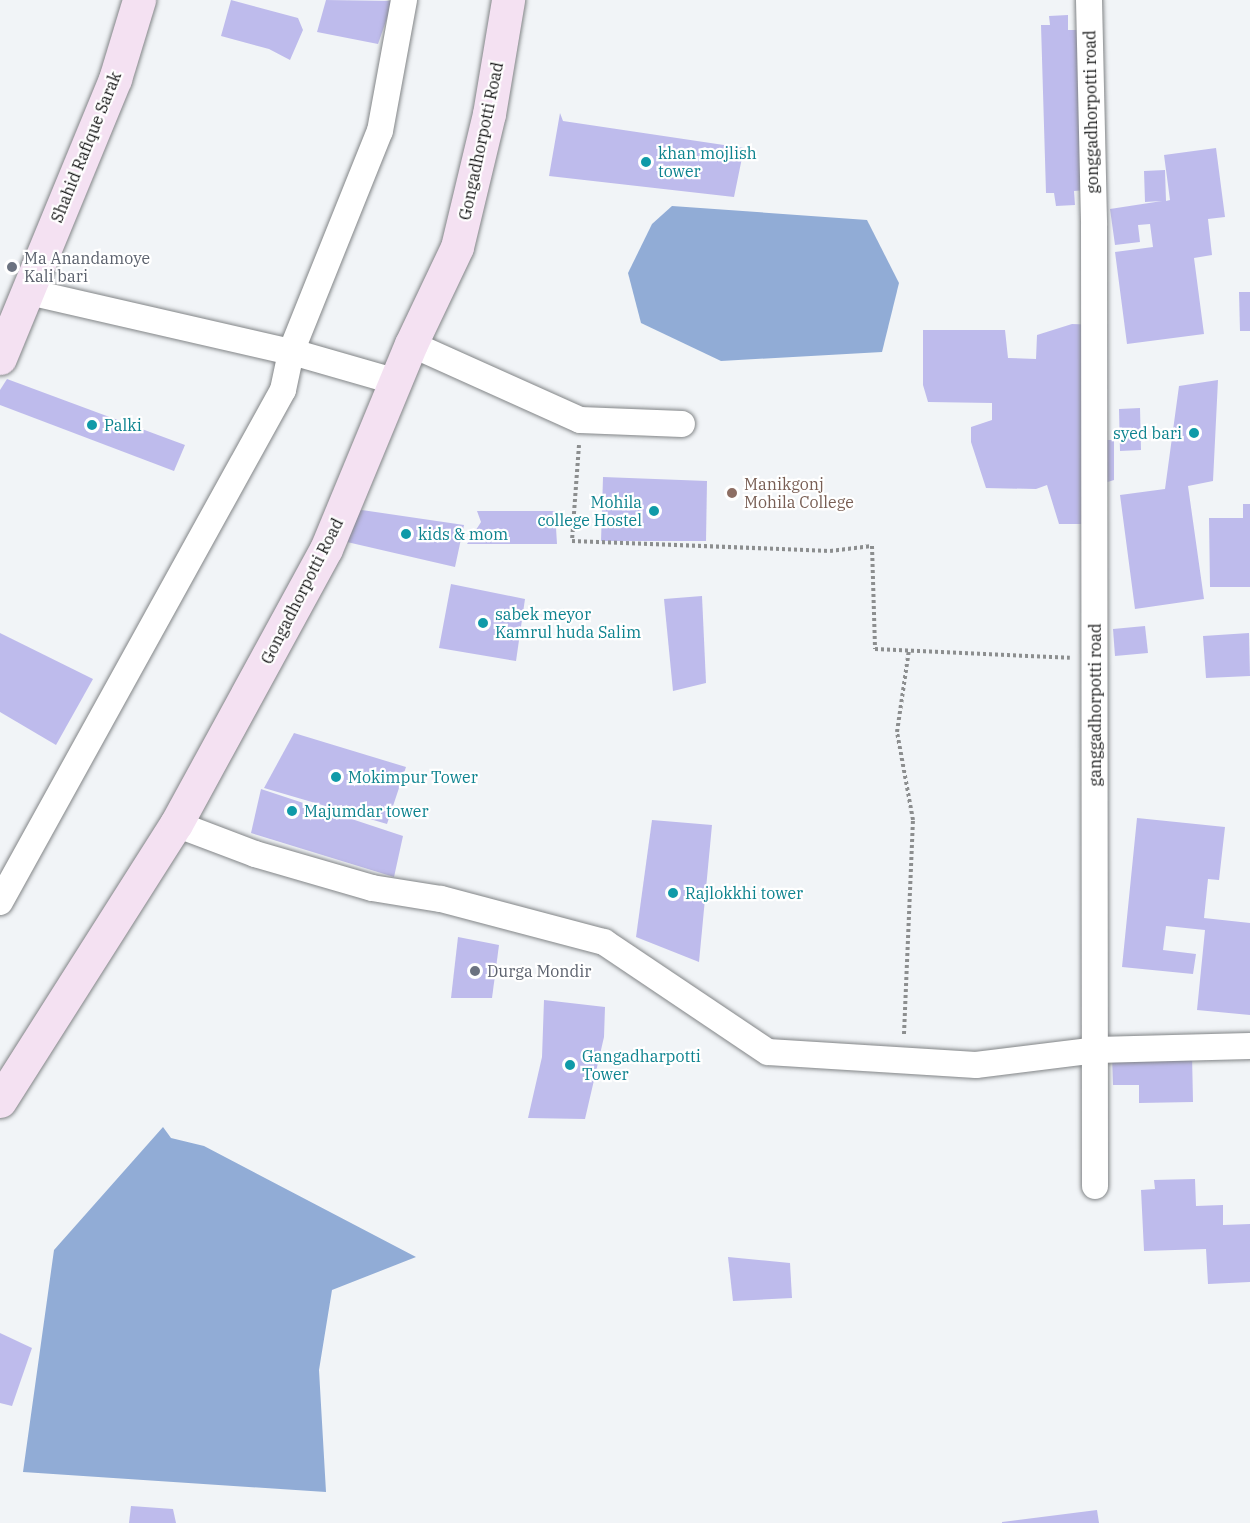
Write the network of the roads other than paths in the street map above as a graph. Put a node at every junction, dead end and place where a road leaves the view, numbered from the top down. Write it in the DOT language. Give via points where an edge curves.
graph roads {
  1 [pos="139,0"];
  2 [pos="404,0"];
  3 [pos="508,0"];
  4 [pos="1089,0"];
  5 [pos="1094,225"];
  6 [pos="30,292"];
  7 [pos="411,344"];
  8 [pos="294,352"];
  9 [pos="0,358"];
  10 [pos="389,378"];
  11 [pos="682,424"];
  12 [pos="176,824"];
  13 [pos="0,902"];
  14 [pos="1250,1046"];
  15 [pos="1096,1050"];
  16 [pos="0,1101"];
  17 [pos="1095,1186"];
  1 -- 6 [label="street, Shahid Rafique Sarak" via="115,79"];
  2 -- 8 [label="street" via="380,131"];
  3 -- 7 [label="street, Gongadhorpotti Road" via="489,114 458,246"];
  4 -- 5 [label="street, gonggadhorpotti road"];
  5 -- 15 [label="street, ganggadhorpotti road"];
  6 -- 8 [label="street"];
  6 -- 9 [label="street, Shahid Rafique Sarak"];
  7 -- 10 [label="street, Gongadhorpotti Road"];
  7 -- 11 [label="street" via="580,420"];
  8 -- 10 [label="street"];
  8 -- 13 [label="street" via="269,419"];
  10 -- 12 [label="street, Gongadhorpotti Road" via="326,549"];
  12 -- 15 [label="street" via="255,854 372,888 441,899 604,942 768,1052 976,1065"];
  12 -- 16 [label="street, Gongadhorpotti Road"];
  14 -- 15 [label="street"];
  15 -- 17 [label="street, ganggadhorpotti road"];
}
